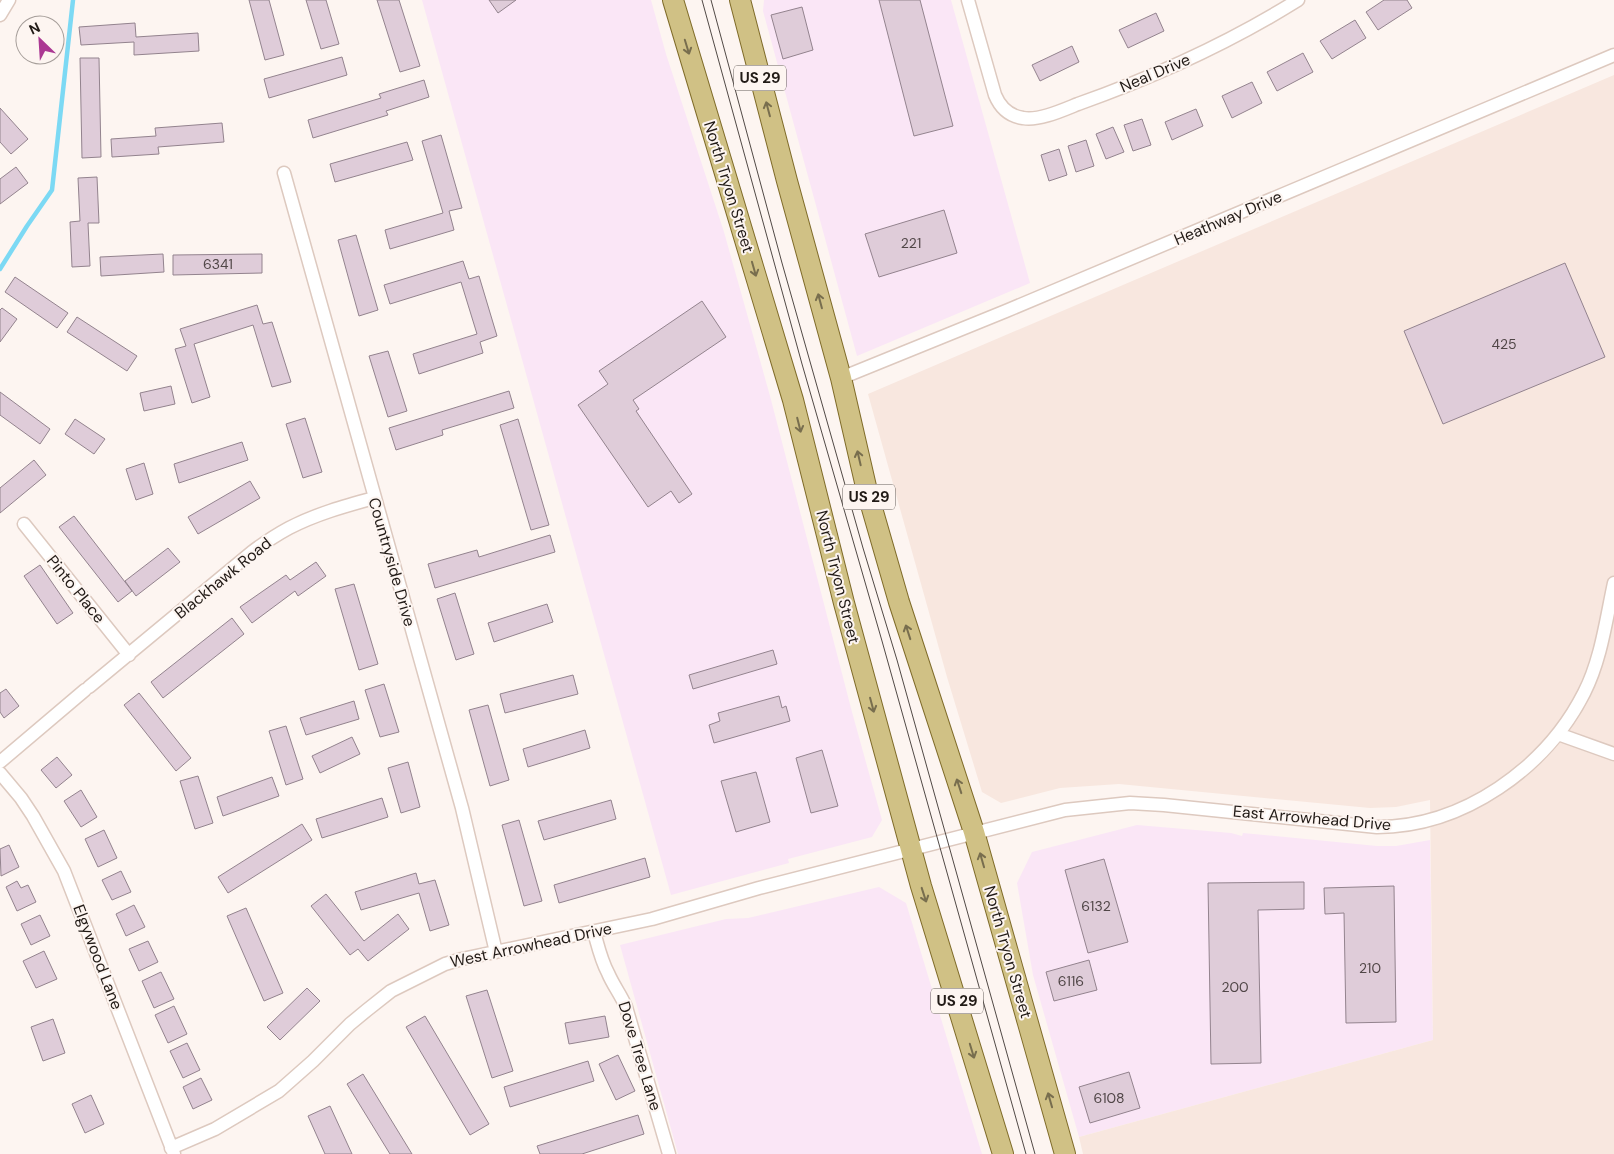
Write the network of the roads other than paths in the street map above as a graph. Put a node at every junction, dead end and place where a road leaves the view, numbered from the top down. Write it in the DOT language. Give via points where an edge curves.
graph roads {
  1 [pos="9,0"];
  2 [pos="673,0"];
  3 [pos="740,0"];
  4 [pos="968,0"];
  5 [pos="1298,0"];
  6 [pos="0,15"];
  7 [pos="1614,55"];
  8 [pos="284,173"];
  9 [pos="841,378"];
  10 [pos="374,498"];
  11 [pos="24,524"];
  12 [pos="1614,583"];
  13 [pos="129,655"];
  14 [pos="1558,734"];
  15 [pos="1614,754"];
  16 [pos="0,762"];
  17 [pos="0,773"];
  18 [pos="974,832"];
  19 [pos="910,848"];
  20 [pos="594,932"];
  21 [pos="496,952"];
  22 [pos="172,1151"];
  23 [pos="669,1154"];
  24 [pos="1003,1154"];
  25 [pos="1065,1154"];
  1 -- 6 [label="street"];
  2 -- 19 [label="main road, North Tryon Street / US 29, one-way" via="793,400"];
  9 -- 3 [label="main road, North Tryon Street / US 29, one-way"];
  4 -- 5 [label="street, Neal Drive" via="999,105 1023,118 1046,116 1097,98 1199,54 1258,25"];
  7 -- 9 [label="street, Heathway Drive"];
  8 -- 10 [label="street, Countryside Drive"];
  18 -- 9 [label="main road, North Tryon Street / US 29, one-way" via="898,602 867,491"];
  10 -- 13 [label="street, Blackhawk Road" via="328,512 276,535"];
  10 -- 21 [label="street, Countryside Drive" via="462,808"];
  11 -- 13 [label="street, Pinto Place"];
  12 -- 14 [label="street, East Arrowhead Drive" via="1590,677"];
  13 -- 16 [label="street, Blackhawk Road"];
  14 -- 15 [label="street"];
  14 -- 18 [label="street, East Arrowhead Drive" via="1509,780 1468,805 1418,823 1377,826 1130,803 1065,810"];
  17 -- 22 [label="street, Elgywood Lane" via="33,816 64,871"];
  18 -- 19 [label="street, East Arrowhead Drive"];
  25 -- 18 [label="main road, North Tryon Street / US 29, one-way"];
  19 -- 20 [label="street, West Arrowhead Drive"];
  19 -- 24 [label="main road, North Tryon Street / US 29, one-way"];
  20 -- 21 [label="street, West Arrowhead Drive"];
  20 -- 23 [label="street, Dove Tree Lane" via="608,973 626,1007"];
  21 -- 22 [label="street, West Arrowhead Drive" via="445,964 391,991 279,1090"];
}
